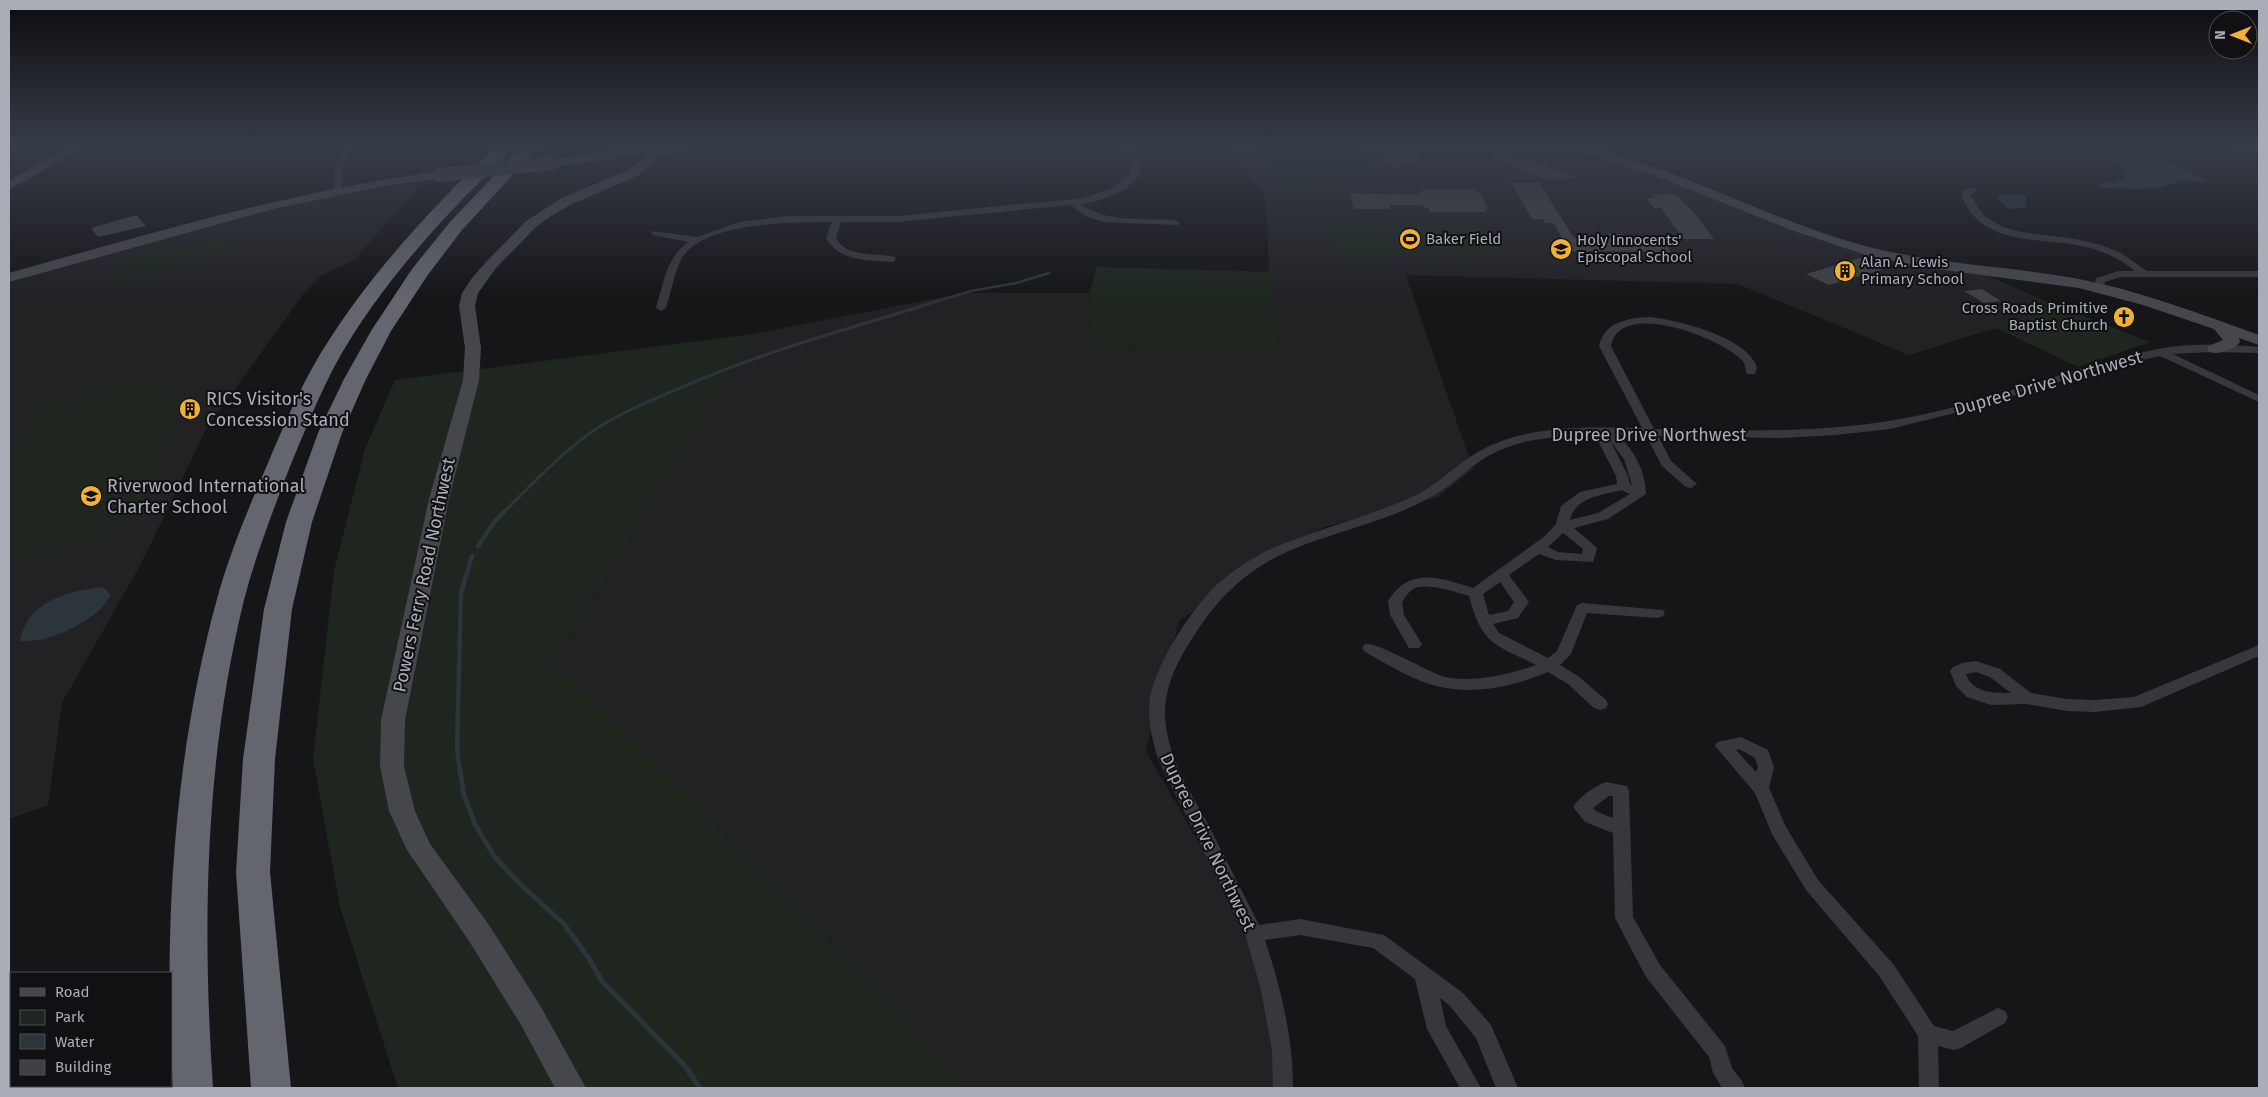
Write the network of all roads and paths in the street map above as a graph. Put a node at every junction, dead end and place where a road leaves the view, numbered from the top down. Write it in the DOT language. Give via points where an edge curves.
graph roads {
  1 [pos="312,196"];
  2 [pos="455,196"];
  3 [pos="492,196"];
  4 [pos="578,196"];
  5 [pos="1099,196"];
  6 [pos="1715,196"];
  7 [pos="1966,196"];
  8 [pos="1074,204"];
  9 [pos="838,220"];
  10 [pos="1175,223"];
  11 [pos="655,232"];
  12 [pos="697,240"];
  13 [pos="892,258"];
  14 [pos="2146,274"];
  15 [pos="2259,274"];
  16 [pos="9,278"];
  17 [pos="2099,288"];
  18 [pos="661,308"];
  19 [pos="2218,325"];
  20 [pos="2259,340"];
  21 [pos="2215,349"];
  22 [pos="2259,350"];
  23 [pos="2160,352"];
  24 [pos="1751,372"];
  25 [pos="2259,399"];
  26 [pos="1606,432"];
  27 [pos="1650,432"];
  28 [pos="1691,484"];
  29 [pos="1624,486"];
  30 [pos="1639,494"];
  31 [pos="1562,525"];
  32 [pos="1537,548"];
  33 [pos="1501,574"];
  34 [pos="1475,593"];
  35 [pos="1658,613"];
  36 [pos="1483,621"];
  37 [pos="1414,644"];
  38 [pos="1370,648"];
  39 [pos="2259,650"];
  40 [pos="1549,665"];
  41 [pos="2026,698"];
  42 [pos="1600,704"];
  43 [pos="1761,788"];
  44 [pos="1621,829"];
  45 [pos="1254,934"];
  46 [pos="1424,974"];
  47 [pos="1998,1017"];
  48 [pos="1928,1034"];
  49 [pos="193,1088"];
  50 [pos="271,1088"];
  51 [pos="571,1088"];
  52 [pos="1283,1088"];
  53 [pos="1471,1088"];
  54 [pos="1508,1088"];
  55 [pos="1735,1088"];
  56 [pos="1929,1088"];
  1 -- 16 [label="street"];
  2 -- 49 [label="highway" via="425,227 340,338 301,410 247,546 226,617 206,713 195,820 190,923"];
  3 -- 50 [label="highway" via="456,226 419,273 381,331 330,433 299,522 278,609 258,759 253,872"];
  4 -- 51 [label="street, Powers Ferry Road Northwest" via="531,224 481,276 470,293 467,306 473,348 471,380 439,499 393,720 392,766 402,811 420,850 531,1016"];
  5 -- 8 [label="street"];
  6 -- 17 [label="street" via="1838,243 1924,263"];
  7 -- 14 [label="street" via="1980,217 1992,225 2023,236 2098,247 2122,257"];
  8 -- 9 [label="street" via="1006,207 897,219"];
  8 -- 10 [label="street" via="1088,214 1104,219"];
  9 -- 12 [label="street" via="757,222 723,229"];
  9 -- 13 [label="street" via="831,238 837,247 858,255"];
  11 -- 12 [label="street"];
  12 -- 18 [label="street" via="676,260"];
  14 -- 15 [label="street"];
  14 -- 17 [label="street" via="2109,276 2100,280"];
  17 -- 19 [label="street"];
  19 -- 20 [label="street"];
  19 -- 21 [label="street" via="2232,342"];
  21 -- 22 [label="street, Dupree Drive Northwest"];
  21 -- 23 [label="street, Dupree Drive Northwest"];
  23 -- 25 [label="street"];
  23 -- 27 [label="street, Dupree Drive Northwest" via="2097,367 1933,416 1888,425 1814,433"];
  24 -- 27 [label="street" via="1750,363 1742,355 1690,327 1650,321 1616,328 1607,336 1605,346"];
  26 -- 27 [label="street, Dupree Drive Northwest"];
  26 -- 29 [label="street" via="1602,439"];
  26 -- 30 [label="street" via="1620,442 1635,466"];
  26 -- 45 [label="street, Dupree Drive Northwest" via="1533,437 1492,449 1420,497 1278,550 1257,561 1225,584 1207,605 1168,666 1158,689 1158,737"];
  27 -- 28 [label="street" via="1666,463"];
  29 -- 30 [label="street"];
  29 -- 31 [label="street" via="1585,495 1566,509"];
  30 -- 31 [label="street" via="1608,515 1582,524"];
  31 -- 32 [label="street"];
  31 -- 32 [label="street" via="1590,548 1588,559 1556,556"];
  32 -- 33 [label="street"];
  33 -- 34 [label="street"];
  33 -- 36 [label="street" via="1522,602 1514,615"];
  34 -- 36 [label="street"];
  34 -- 37 [label="street" via="1447,585 1418,583 1407,587 1395,601 1397,615"];
  35 -- 40 [label="street" via="1582,608 1563,654"];
  36 -- 40 [label="street" via="1494,637"];
  38 -- 40 [label="street" via="1412,671 1446,683 1490,683 1514,679"];
  39 -- 41 [label="street" via="2135,703 2067,705"];
  40 -- 42 [label="street" via="1574,680"];
  43 -- 48 [label="street" via="1778,829 1812,886 1887,971"];
  44 -- 44 [label="street" via="1620,791 1606,789 1582,807 1591,818"];
  44 -- 55 [label="street" via="1624,918 1653,971 1718,1053 1723,1073"];
  45 -- 46 [label="street" via="1300,927 1377,941"];
  45 -- 52 [label="street, Dupree Drive Northwest" via="1271,990 1282,1051"];
  46 -- 53 [label="street" via="1437,1028"];
  46 -- 54 [label="street" via="1456,999 1484,1032"];
  47 -- 48 [label="street" via="1954,1042"];
  48 -- 56 [label="street"];
}
